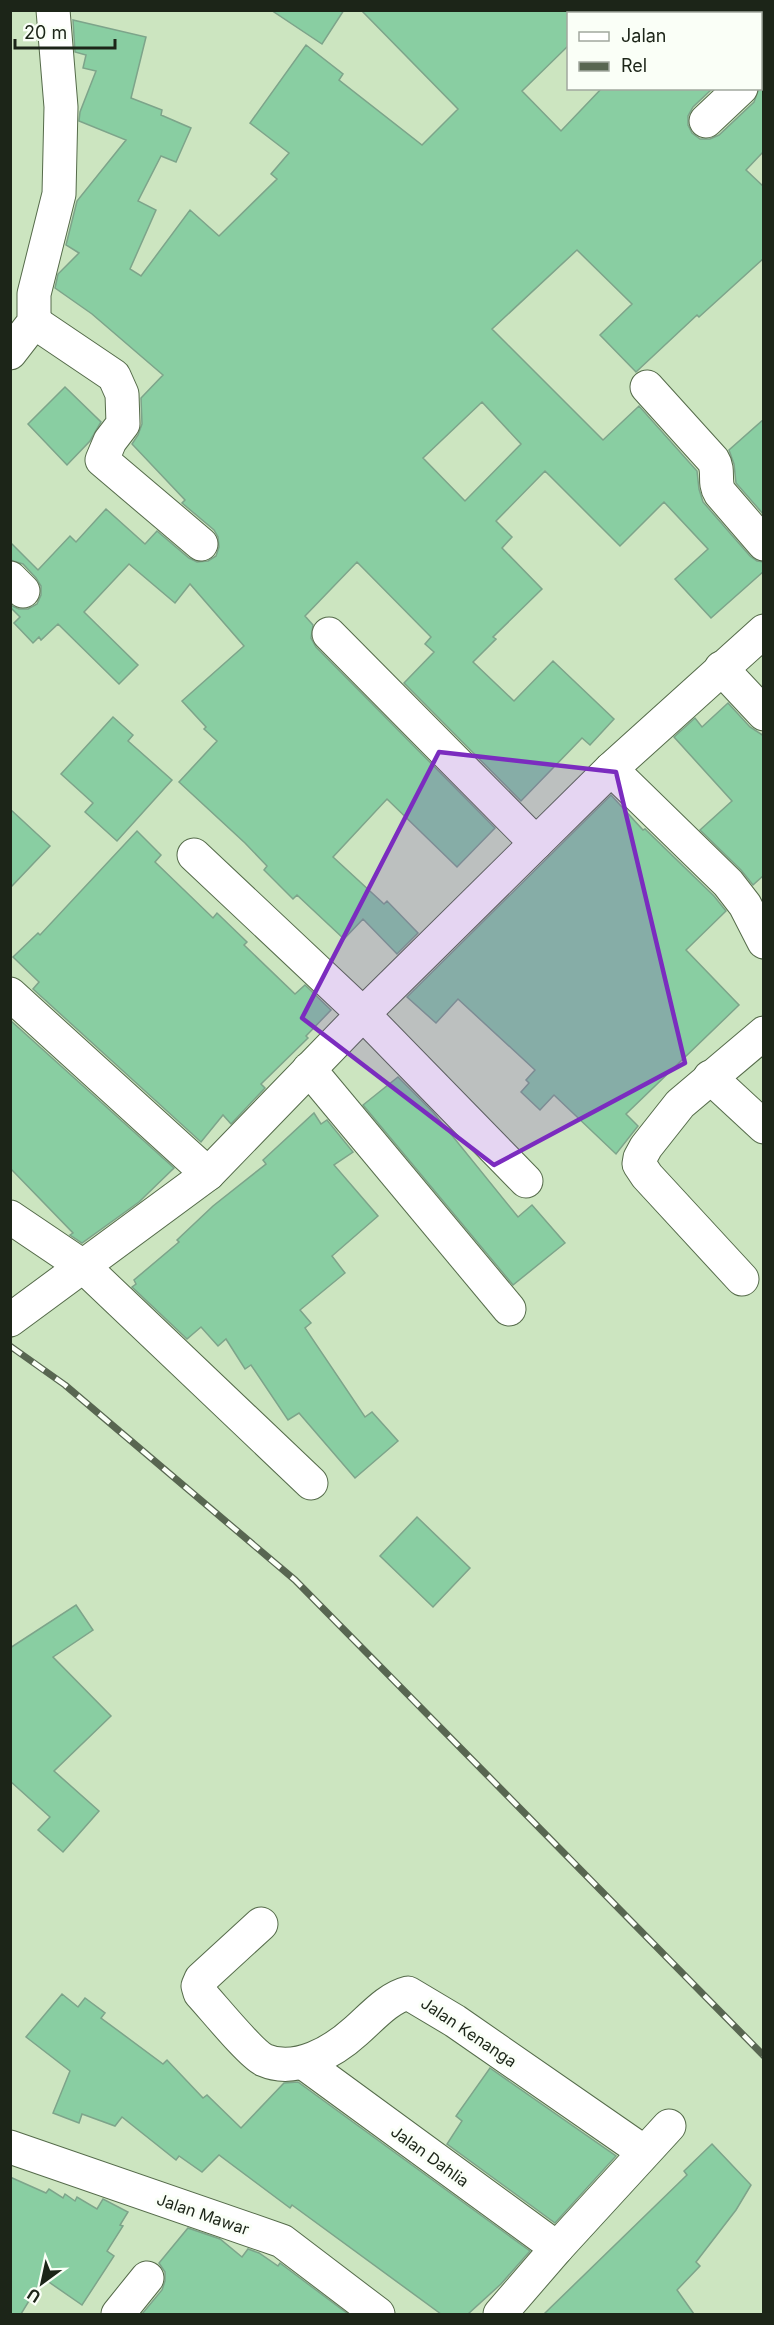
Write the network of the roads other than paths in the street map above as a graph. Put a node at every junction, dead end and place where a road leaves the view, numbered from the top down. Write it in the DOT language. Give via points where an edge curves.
graph roads {
  1 [pos="53,10"];
  2 [pos="739,90"];
  3 [pos="706,121"];
  4 [pos="34,322"];
  5 [pos="10,353"];
  6 [pos="647,387"];
  7 [pos="201,544"];
  8 [pos="764,544"];
  9 [pos="764,631"];
  10 [pos="329,634"];
  11 [pos="721,668"];
  12 [pos="764,714"];
  13 [pos="611,769"];
  14 [pos="536,843"];
  15 [pos="194,855"];
  16 [pos="764,942"];
  17 [pos="10,994"];
  18 [pos="363,1014"];
  19 [pos="764,1033"];
  20 [pos="309,1069"];
  21 [pos="710,1077"];
  22 [pos="764,1127"];
  23 [pos="208,1174"];
  24 [pos="526,1181"];
  25 [pos="10,1217"];
  26 [pos="84,1267"];
  27 [pos="742,1279"];
  28 [pos="508,1309"];
  29 [pos="10,1320"];
  30 [pos="311,1484"];
  31 [pos="261,1924"];
  32 [pos="304,2063"];
  33 [pos="669,2126"];
  34 [pos="10,2147"];
  35 [pos="644,2152"];
  36 [pos="557,2248"];
  37 [pos="147,2278"];
  38 [pos="118,2314"];
  39 [pos="378,2314"];
  40 [pos="500,2314"];
  1 -- 4 [label="street" via="62,107 59,194 34,294"];
  2 -- 3 [label="street"];
  4 -- 5 [label="street"];
  4 -- 7 [label="street" via="114,376 122,394 123,424 102,460"];
  6 -- 8 [label="street" via="713,460 717,466 716,487"];
  9 -- 11 [label="street"];
  10 -- 14 [label="street"];
  11 -- 12 [label="street"];
  11 -- 13 [label="street"];
  13 -- 14 [label="street"];
  13 -- 16 [label="street" via="728,883 745,905"];
  14 -- 18 [label="street"];
  15 -- 18 [label="street"];
  17 -- 23 [label="street"];
  18 -- 20 [label="street"];
  18 -- 24 [label="street"];
  19 -- 21 [label="street"];
  20 -- 23 [label="street"];
  20 -- 28 [label="street"];
  21 -- 22 [label="street"];
  21 -- 27 [label="street" via="680,1104 646,1147 639,1164"];
  23 -- 26 [label="street"];
  25 -- 26 [label="street"];
  26 -- 29 [label="street"];
  26 -- 30 [label="street"];
  31 -- 32 [label="street" via="201,1979 200,1993 263,2059"];
  32 -- 35 [label="street, Jalan Kenanga" via="354,2033 397,1995 408,1993 455,2021"];
  32 -- 36 [label="street, Jalan Dahlia"];
  33 -- 35 [label="street"];
  34 -- 39 [label="street, Jalan Mawar" via="282,2241"];
  35 -- 36 [label="street"];
  36 -- 40 [label="street"];
  37 -- 38 [label="street"];
}
